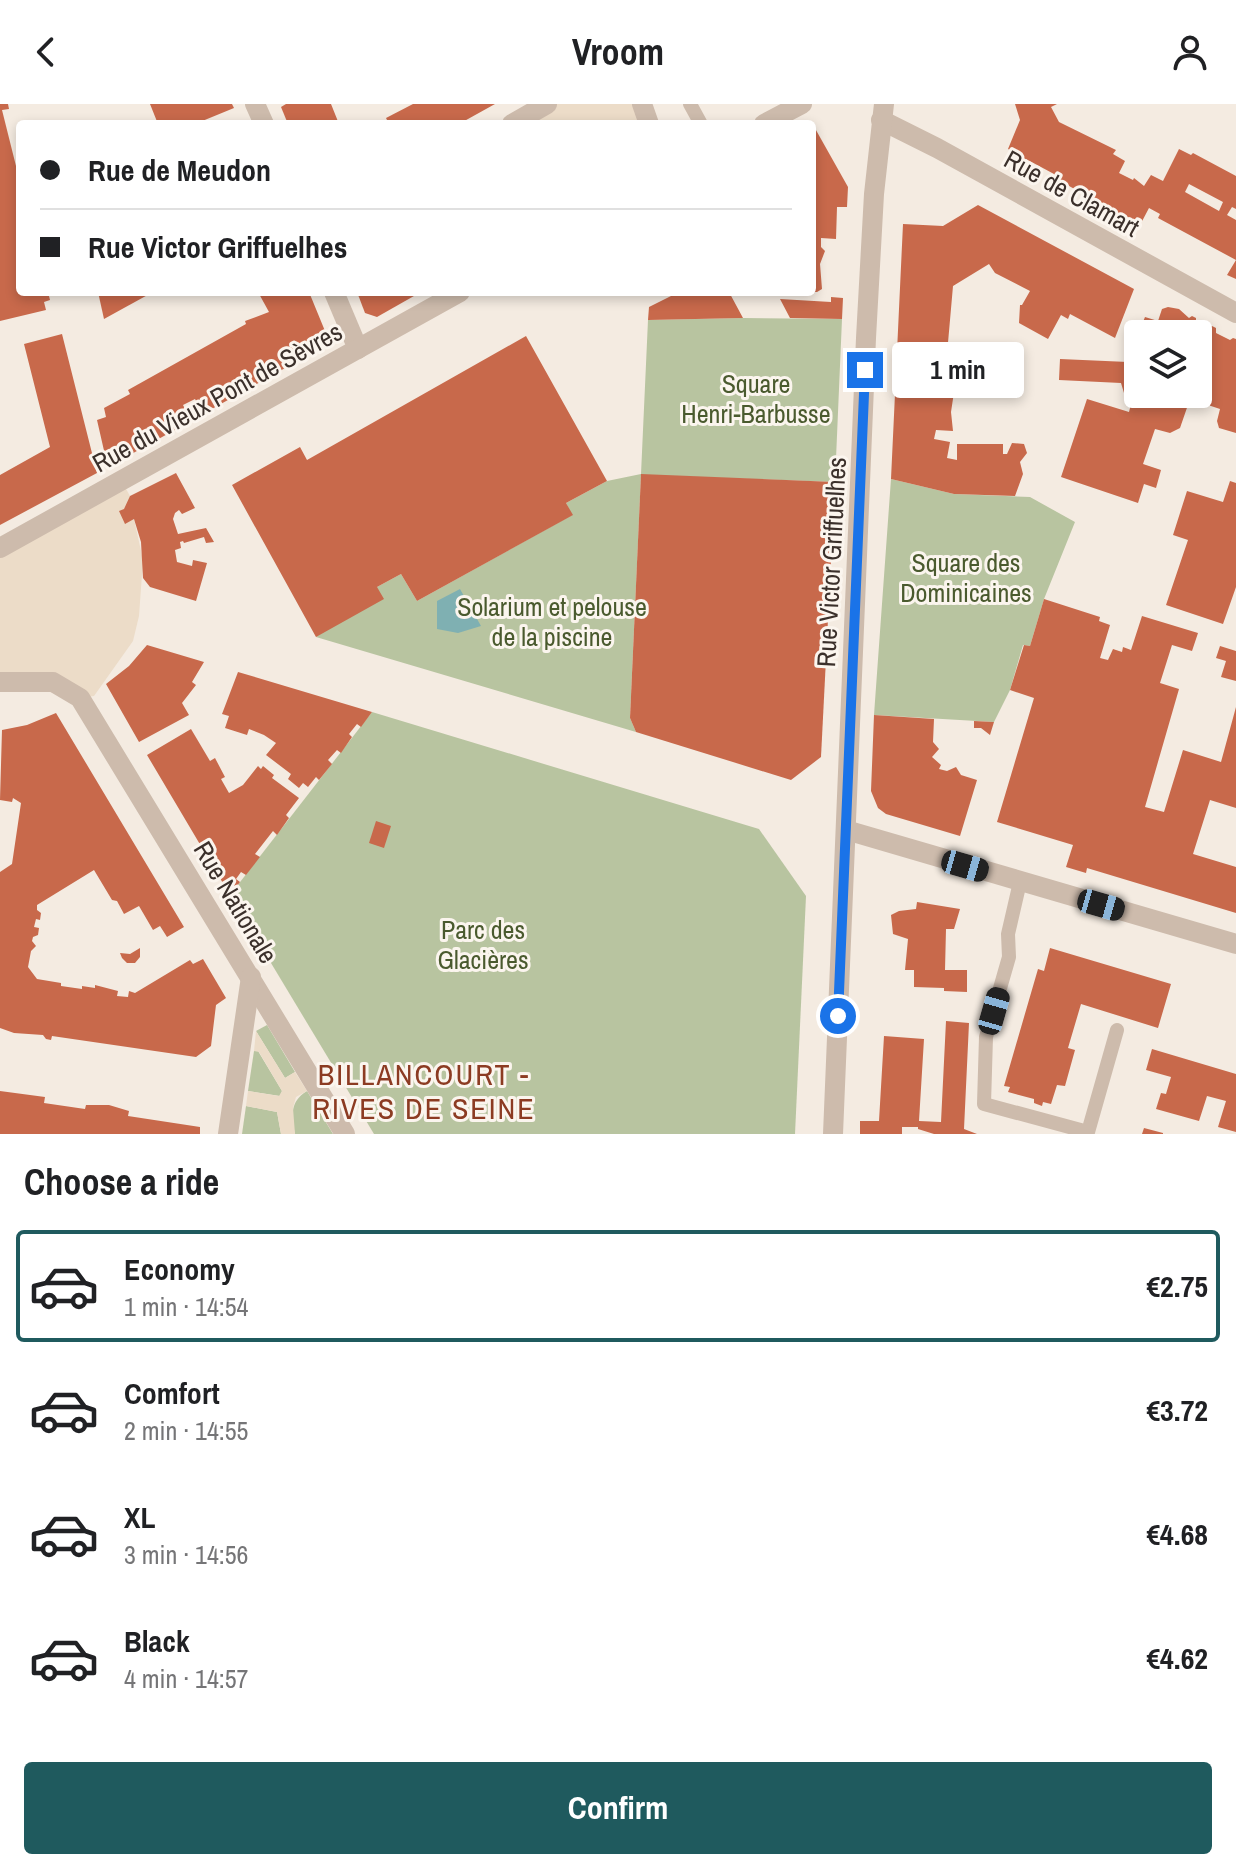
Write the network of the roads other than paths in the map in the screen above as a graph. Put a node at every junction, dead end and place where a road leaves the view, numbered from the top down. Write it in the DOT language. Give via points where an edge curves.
graph roads {
  1 [pos="547,104"];
  2 [pos="802,104"];
  3 [pos="882,112"];
  4 [pos="519,120"];
  5 [pos="772,120"];
  6 [pos="336,296"];
  7 [pos="453,296"];
  8 [pos="1236,313"];
  9 [pos="358,349"];
  10 [pos="0,548"];
  11 [pos="0,682"];
  12 [pos="846,830"];
  13 [pos="1020,882"];
  14 [pos="1236,944"];
  15 [pos="251,977"];
  16 [pos="1117,1030"];
  17 [pos="228,1134"];
  18 [pos="345,1134"];
  19 [pos="833,1134"];
  1 -- 4 [label="street"];
  2 -- 5 [label="street"];
  3 -- 8 [label="street, Rue de Clamart" via="937,148"];
  3 -- 12 [label="street, Rue Victor Griffuelhes" via="866,338"];
  6 -- 9 [label="street"];
  7 -- 9 [label="street, Rue du Vieux Pont de Sèvres"];
  9 -- 10 [label="street, Rue du Vieux Pont de Sèvres"];
  11 -- 15 [label="street, Rue Nationale" via="53,682 80,698"];
  12 -- 13 [label="street"];
  12 -- 19 [label="street, Rue Victor Griffuelhes"];
  13 -- 14 [label="street"];
  13 -- 16 [label="lane" via="1008,934 1009,957 986,1037 984,1104 1088,1132"];
  15 -- 17 [label="street"];
  15 -- 18 [label="street, Rue Nationale"];
}
